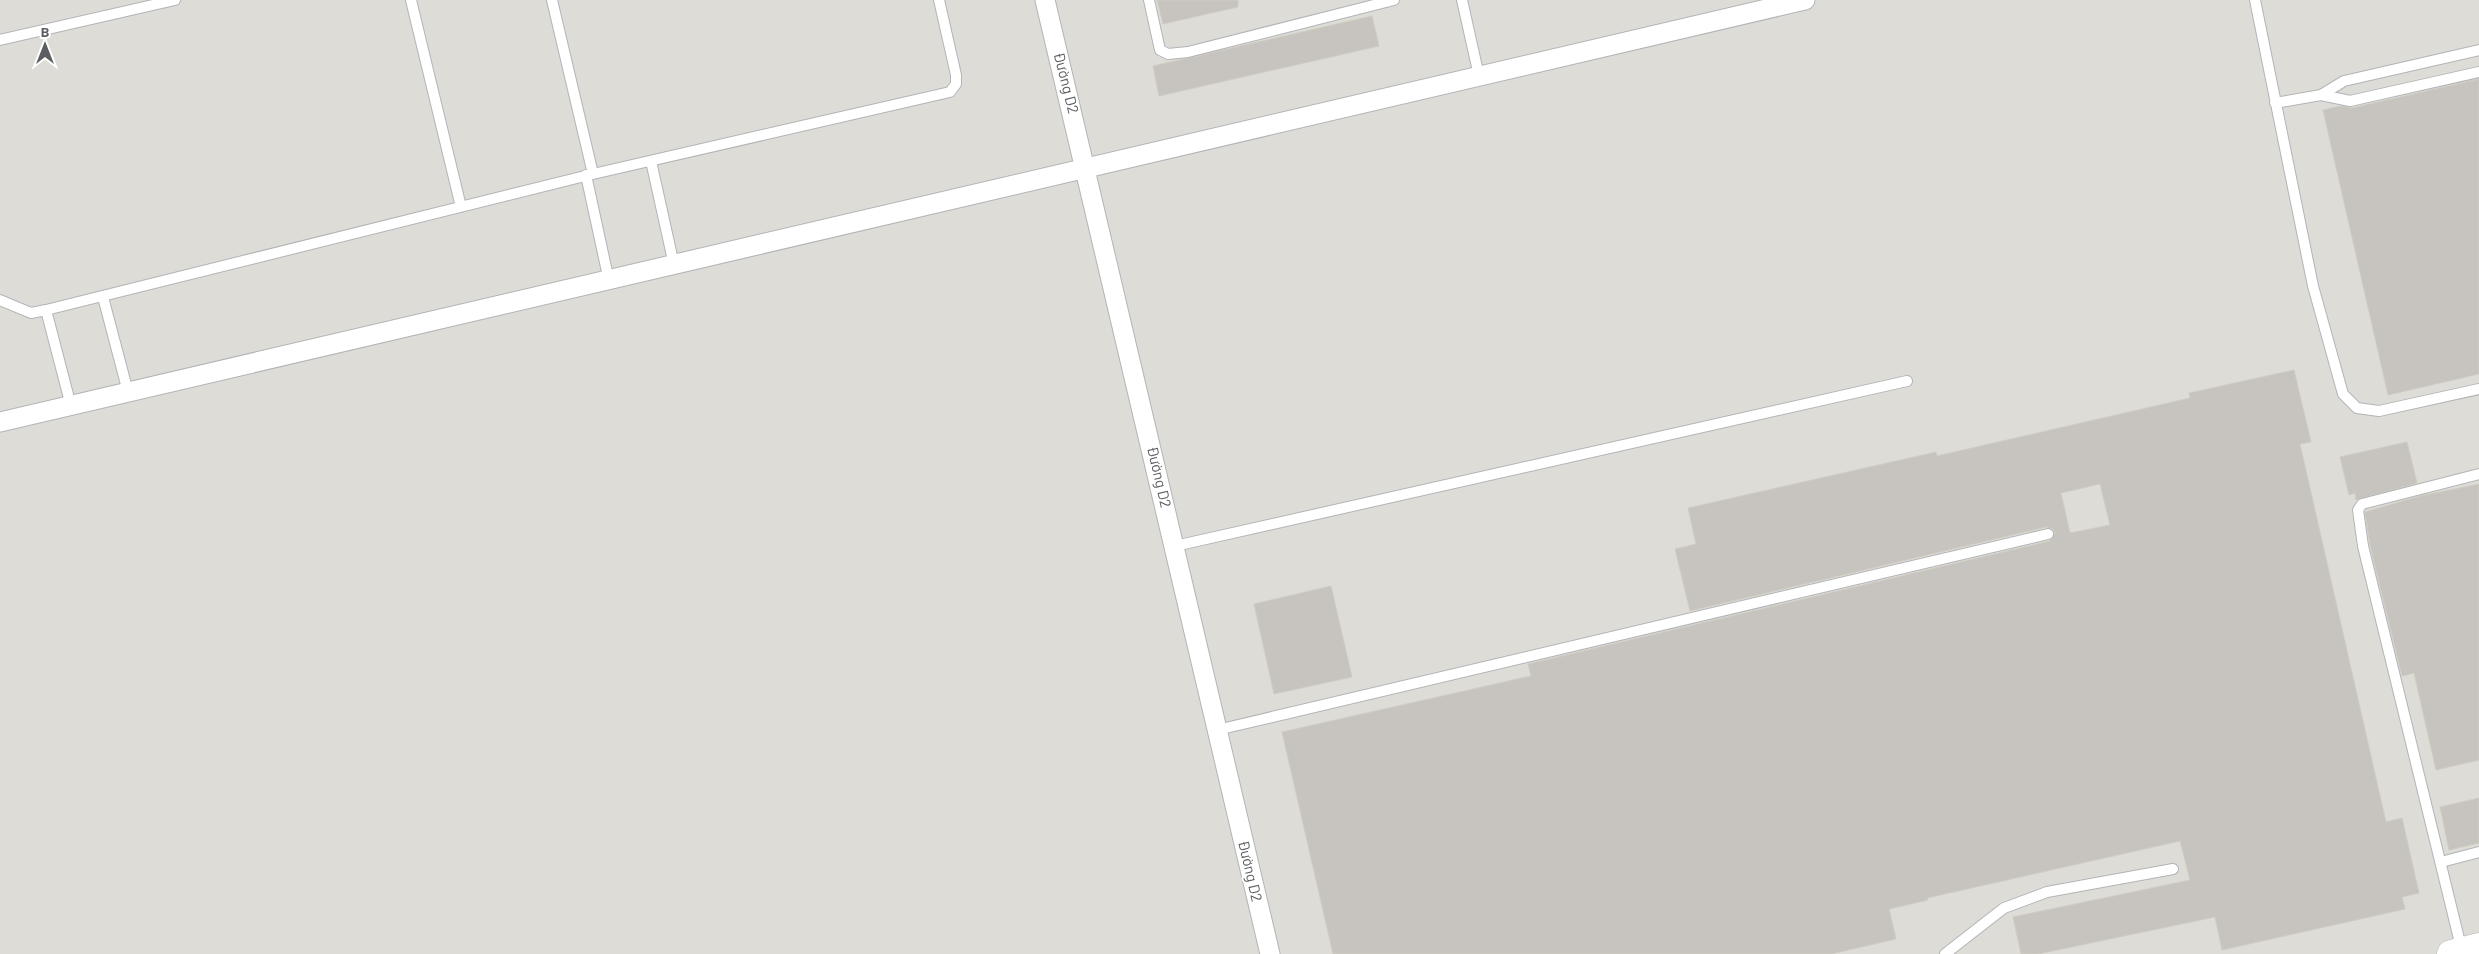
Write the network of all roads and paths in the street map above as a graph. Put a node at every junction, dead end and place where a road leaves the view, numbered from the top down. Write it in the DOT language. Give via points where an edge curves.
graph roads {
  1 [pos="175,0"];
  2 [pos="411,0"];
  3 [pos="552,0"];
  4 [pos="939,0"];
  5 [pos="1045,0"];
  6 [pos="1149,0"];
  7 [pos="1394,0"];
  8 [pos="1462,0"];
  9 [pos="1805,0"];
  10 [pos="2255,0"];
  11 [pos="0,40"];
  12 [pos="2479,50"];
  13 [pos="2479,72"];
  14 [pos="1479,76"];
  15 [pos="2322,95"];
  16 [pos="2276,103"];
  17 [pos="651,160"];
  18 [pos="1087,169"];
  19 [pos="589,174"];
  20 [pos="460,207"];
  21 [pos="674,265"];
  22 [pos="609,281"];
  23 [pos="103,297"];
  24 [pos="0,300"];
  25 [pos="46,310"];
  26 [pos="1907,381"];
  27 [pos="2479,389"];
  28 [pos="128,392"];
  29 [pos="71,406"];
  30 [pos="0,422"];
  31 [pos="2479,474"];
  32 [pos="2048,534"];
  33 [pos="1175,546"];
  34 [pos="1217,730"];
  35 [pos="2479,852"];
  36 [pos="2441,862"];
  37 [pos="2173,869"];
  38 [pos="2464,951"];
  39 [pos="1270,954"];
  40 [pos="1945,954"];
  1 -- 11 [label="lane"];
  2 -- 20 [label="lane"];
  3 -- 19 [label="lane"];
  4 -- 17 [label="lane" via="956,75 956,84 950,92"];
  5 -- 18 [label="street, Đường D2"];
  6 -- 7 [label="lane" via="1160,50 1168,54 1188,52"];
  8 -- 14 [label="lane"];
  9 -- 14 [label="street"];
  10 -- 16 [label="lane"];
  12 -- 15 [label="lane" via="2344,81"];
  13 -- 15 [label="lane" via="2350,101"];
  14 -- 18 [label="street"];
  15 -- 16 [label="lane"];
  16 -- 27 [label="lane" via="2313,286 2343,394 2357,408 2379,410"];
  17 -- 19 [label="lane"];
  17 -- 21 [label="lane"];
  18 -- 21 [label="street"];
  18 -- 33 [label="street, Đường D2"];
  19 -- 20 [label="lane"];
  19 -- 22 [label="lane"];
  20 -- 23 [label="lane"];
  21 -- 22 [label="street"];
  22 -- 28 [label="street"];
  23 -- 25 [label="lane"];
  23 -- 28 [label="lane"];
  24 -- 25 [label="lane" via="31,313"];
  25 -- 29 [label="lane"];
  26 -- 33 [label="lane"];
  28 -- 29 [label="street"];
  29 -- 30 [label="street"];
  31 -- 36 [label="lane" via="2362,504 2358,510 2363,546"];
  32 -- 34 [label="lane"];
  33 -- 34 [label="street, Đường D2"];
  34 -- 39 [label="street, Đường D2"];
  35 -- 36 [label="lane"];
  36 -- 38 [label="lane"];
  37 -- 40 [label="lane" via="2047,892 2004,908"];
}
